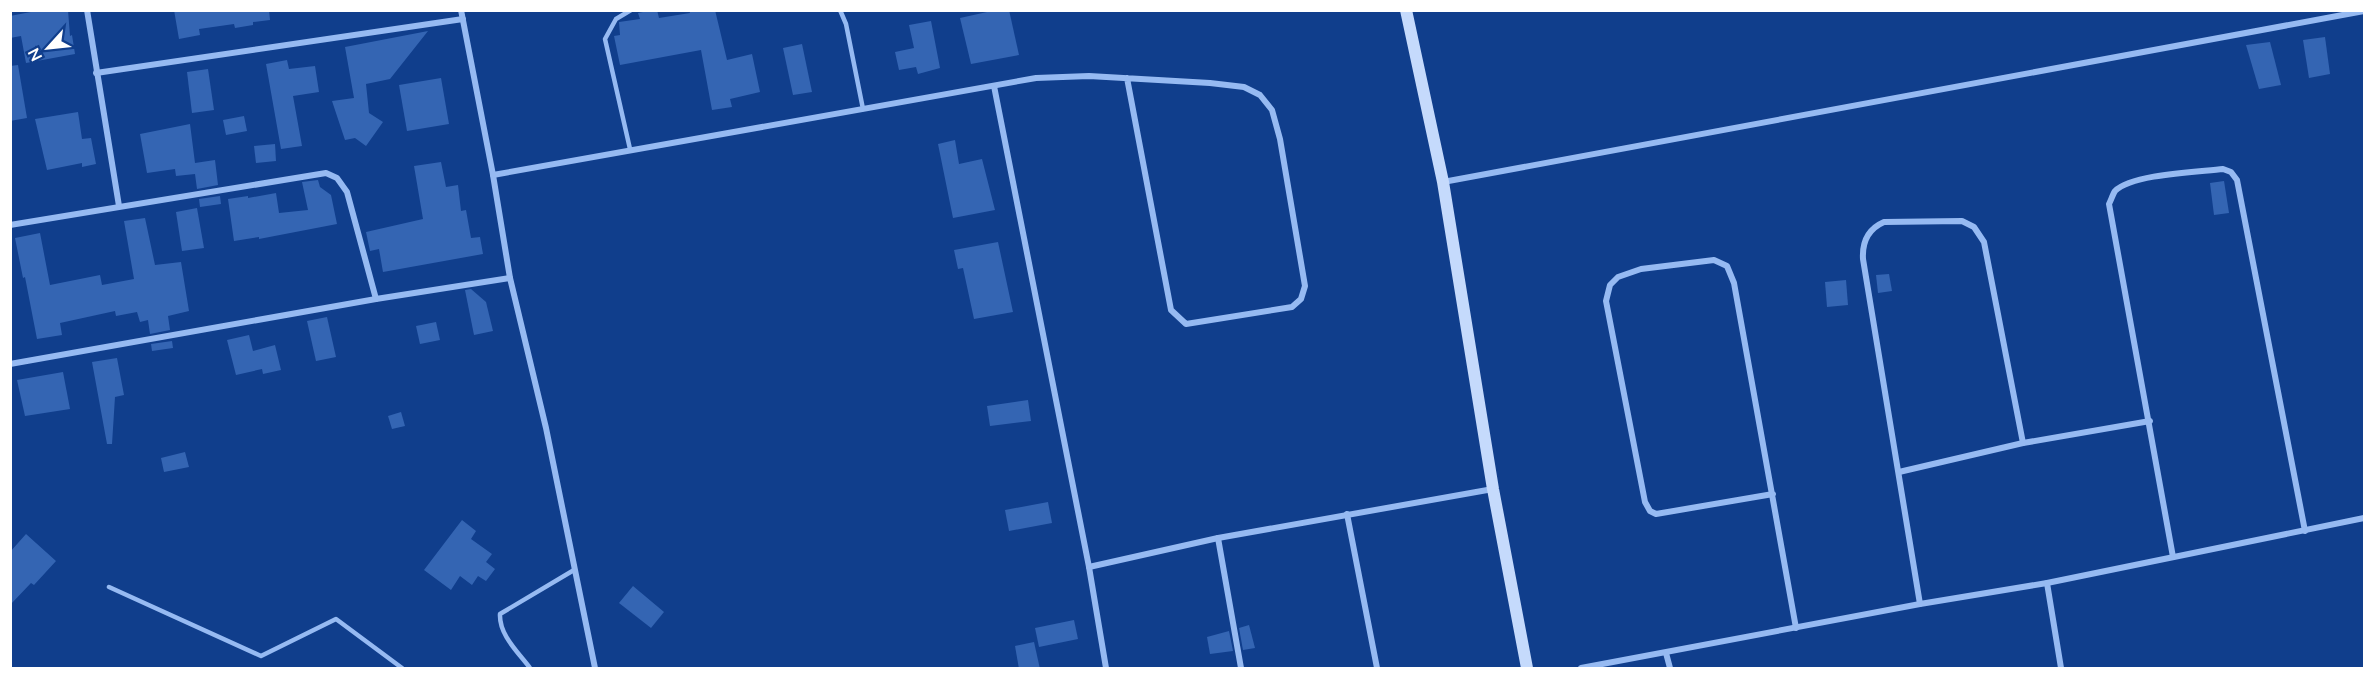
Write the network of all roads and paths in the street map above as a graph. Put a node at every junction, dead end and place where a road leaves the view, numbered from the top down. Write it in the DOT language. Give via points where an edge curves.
graph roads {
  1 [pos="87,10"];
  2 [pos="461,10"];
  3 [pos="631,10"];
  4 [pos="840,10"];
  5 [pos="1406,10"];
  6 [pos="2364,11"];
  7 [pos="463,19"];
  8 [pos="96,73"];
  9 [pos="1127,78"];
  10 [pos="994,86"];
  11 [pos="863,109"];
  12 [pos="630,149"];
  13 [pos="493,175"];
  14 [pos="1443,182"];
  15 [pos="119,206"];
  16 [pos="10,225"];
  17 [pos="510,278"];
  18 [pos="376,299"];
  19 [pos="10,364"];
  20 [pos="2150,421"];
  21 [pos="2023,443"];
  22 [pos="1899,472"];
  23 [pos="1493,489"];
  24 [pos="1773,494"];
  25 [pos="1347,513"];
  26 [pos="2364,518"];
  27 [pos="2305,531"];
  28 [pos="1218,538"];
  29 [pos="2174,557"];
  30 [pos="1089,567"];
  31 [pos="574,570"];
  32 [pos="2047,583"];
  33 [pos="109,587"];
  34 [pos="1920,604"];
  35 [pos="1796,628"];
  36 [pos="1666,653"];
  37 [pos="402,669"];
  38 [pos="530,669"];
  39 [pos="595,669"];
  40 [pos="1106,669"];
  41 [pos="1241,669"];
  42 [pos="1377,669"];
  43 [pos="1527,669"];
  44 [pos="1581,669"];
  45 [pos="1670,669"];
  46 [pos="2061,669"];
  1 -- 8 [label="street"];
  2 -- 7 [label="street"];
  3 -- 12 [label="lane" via="616,20 605,39"];
  4 -- 11 [label="lane"];
  5 -- 14 [label="street"];
  6 -- 14 [label="street"];
  7 -- 8 [label="street"];
  7 -- 13 [label="street"];
  8 -- 15 [label="street"];
  9 -- 9 [label="street" via="1171,310 1186,324 1292,307 1301,300 1305,286 1272,110 1260,95 1244,87"];
  9 -- 10 [label="street" via="1036,78"];
  10 -- 11 [label="street"];
  10 -- 30 [label="street"];
  11 -- 12 [label="street"];
  12 -- 13 [label="street"];
  13 -- 17 [label="street"];
  14 -- 23 [label="street"];
  15 -- 16 [label="street"];
  15 -- 18 [label="street" via="326,173 337,178 347,192"];
  17 -- 18 [label="street"];
  17 -- 31 [label="street" via="546,428"];
  18 -- 19 [label="street"];
  20 -- 21 [label="street"];
  20 -- 27 [label="street" via="2109,204 2115,191 2129,182 2223,169 2236,180"];
  20 -- 29 [label="street"];
  21 -- 22 [label="street"];
  21 -- 22 [label="street" via="1984,242 1974,227 1962,221 1884,222 1867,236 1863,259"];
  22 -- 34 [label="street"];
  23 -- 25 [label="street"];
  23 -- 43 [label="street"];
  24 -- 24 [label="street" via="1734,283 1727,266 1713,260 1641,269 1618,277 1610,285 1606,301 1645,502 1650,511 1656,514"];
  24 -- 35 [label="street"];
  25 -- 28 [label="street"];
  25 -- 42 [label="street"];
  26 -- 27 [label="street"];
  27 -- 29 [label="street"];
  28 -- 30 [label="street"];
  28 -- 41 [label="street"];
  29 -- 32 [label="street"];
  30 -- 40 [label="street"];
  31 -- 38 [label="lane" via="500,614 504,633"];
  31 -- 39 [label="street"];
  32 -- 34 [label="street"];
  32 -- 46 [label="street"];
  33 -- 37 [label="lane" via="261,656 336,619"];
  34 -- 35 [label="street"];
  35 -- 36 [label="street"];
  36 -- 44 [label="street"];
  36 -- 45 [label="street"];
}
